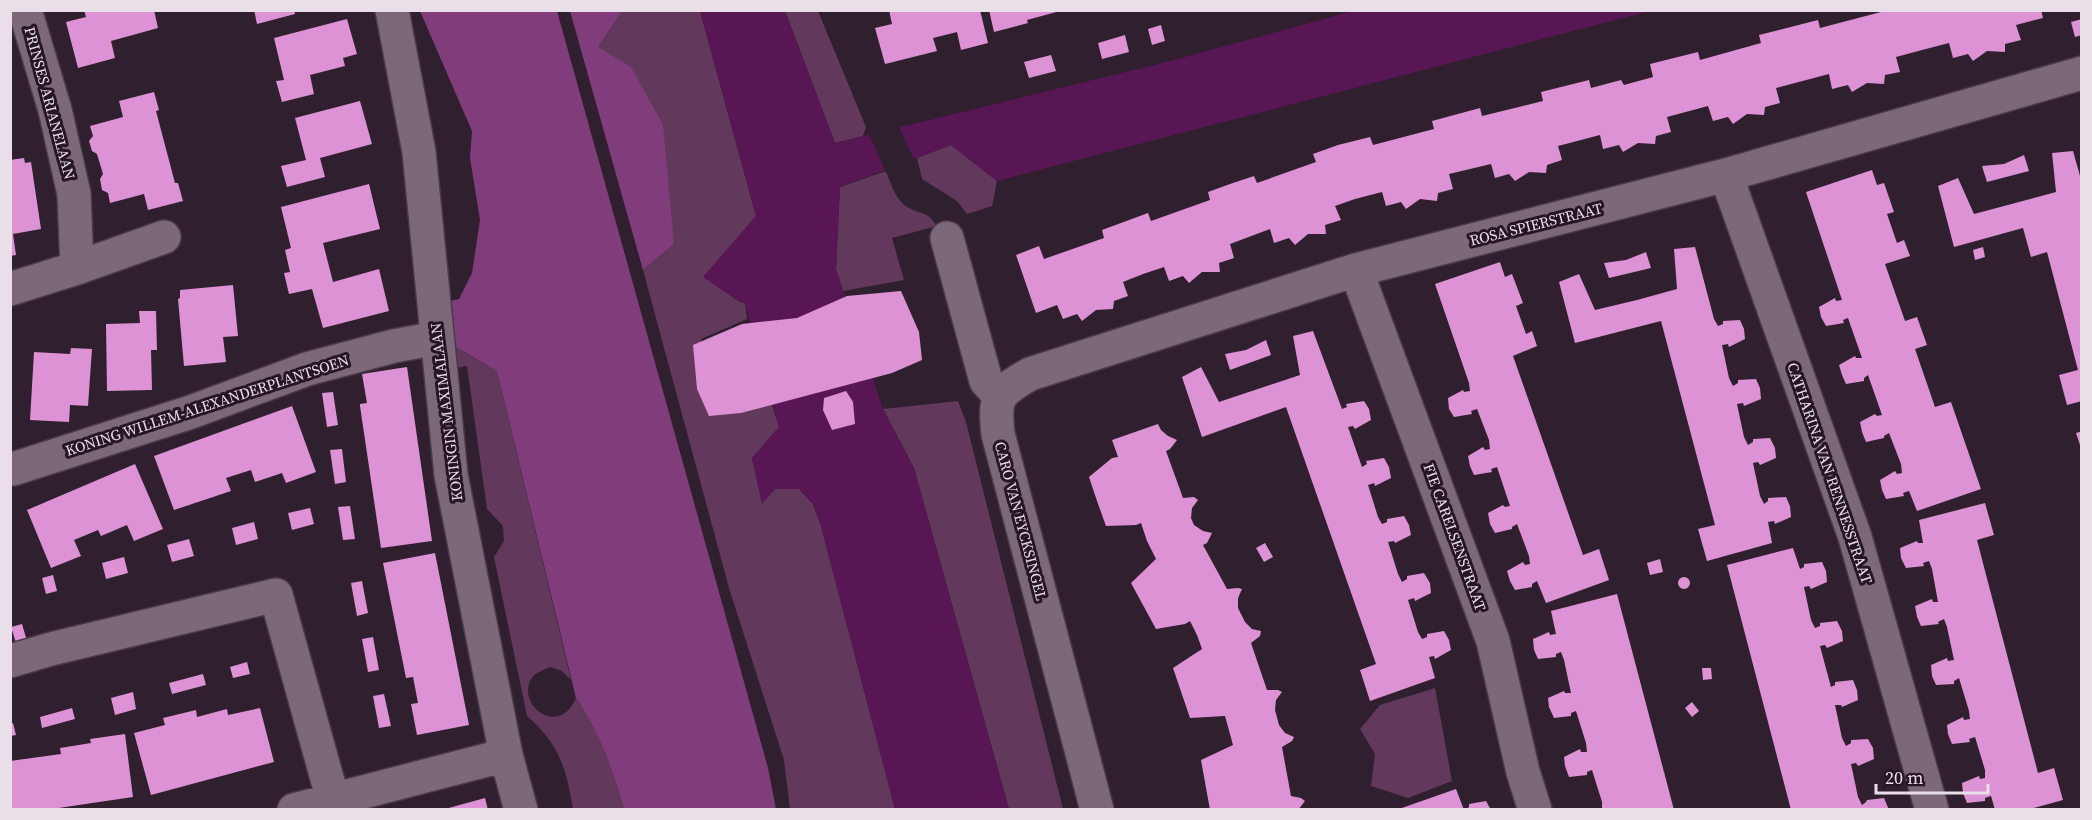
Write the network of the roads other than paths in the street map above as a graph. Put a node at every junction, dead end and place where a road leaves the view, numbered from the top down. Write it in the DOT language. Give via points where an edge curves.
graph roads {
  1 [pos="25,10"];
  2 [pos="392,10"];
  3 [pos="2082,73"];
  4 [pos="1726,175"];
  5 [pos="164,237"];
  6 [pos="947,238"];
  7 [pos="77,268"];
  8 [pos="1356,270"];
  9 [pos="10,289"];
  10 [pos="437,338"];
  11 [pos="1000,396"];
  12 [pos="13,469"];
  13 [pos="10,661"];
  14 [pos="506,755"];
  15 [pos="333,800"];
  16 [pos="294,810"];
  17 [pos="521,810"];
  18 [pos="1097,810"];
  19 [pos="1535,810"];
  20 [pos="1932,810"];
  1 -- 7 [label="street, PRINSES ARIANELAAN" via="55,110 74,194"];
  2 -- 10 [label="street, KONINGIN MAXIMALAAN" via="419,152"];
  3 -- 4 [label="street, ROSA SPIERSTRAAT"];
  4 -- 8 [label="street, ROSA SPIERSTRAAT"];
  4 -- 20 [label="street, CATHARINA VAN RENNESSTRAAT" via="1855,537"];
  5 -- 7 [label="street"];
  6 -- 11 [label="street" via="986,381"];
  7 -- 9 [label="street"];
  8 -- 11 [label="street, ROSA SPIERSTRAAT" via="1030,374"];
  8 -- 19 [label="street, FIE CARELSENSTRAAT" via="1493,641"];
  10 -- 12 [label="street, KONING WILLEM-ALEXANDERPLANTSOEN" via="307,369 191,412"];
  10 -- 14 [label="street, KONINGIN MAXIMALAAN" via="452,475"];
  11 -- 18 [label="street, CARO VAN EYCKSINGEL" via="995,409 998,434"];
  13 -- 15 [label="street" via="276,595"];
  14 -- 15 [label="street"];
  14 -- 17 [label="street, KONINGIN MAXIMALAAN"];
  15 -- 16 [label="street"];
}
